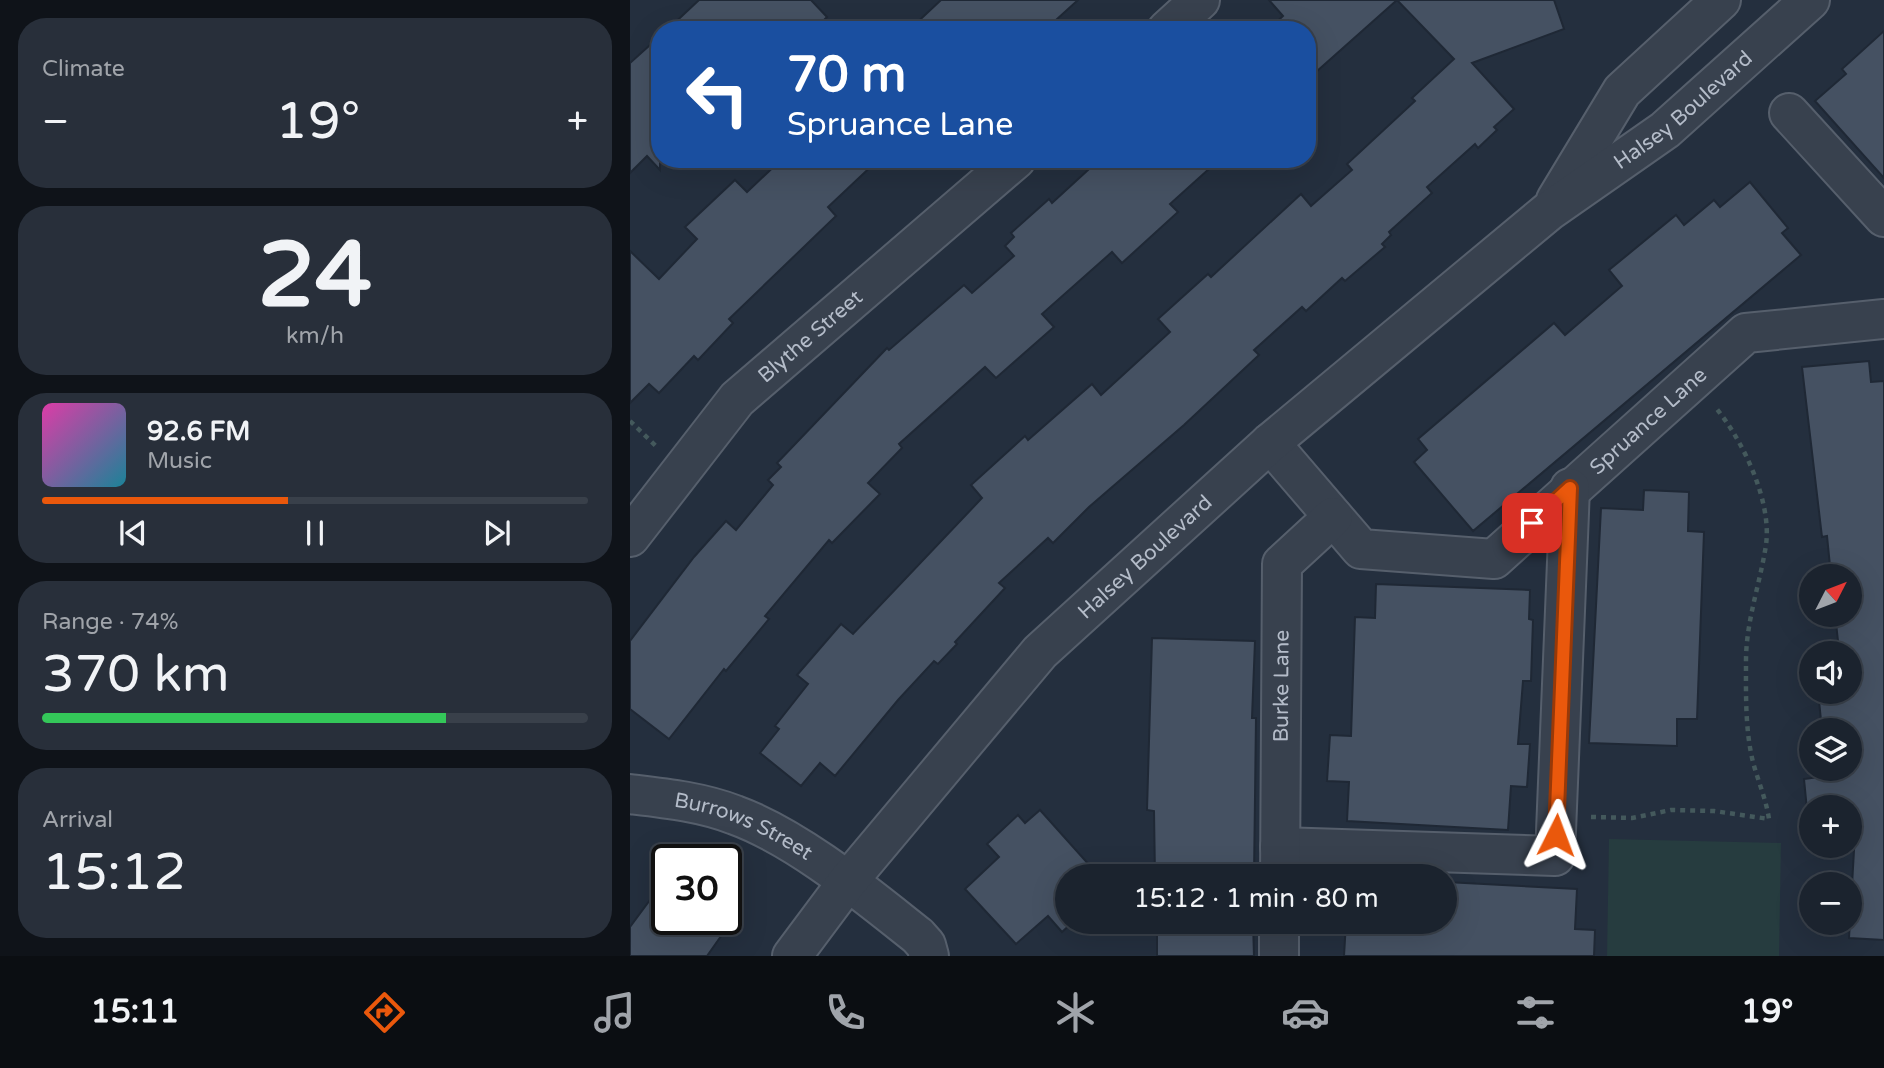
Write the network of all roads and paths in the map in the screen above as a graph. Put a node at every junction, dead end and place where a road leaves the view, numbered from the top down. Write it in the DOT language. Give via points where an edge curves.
graph roads {
  1 [pos="1200,0"];
  2 [pos="1721,0"];
  3 [pos="1810,0"];
  4 [pos="1177,21"];
  5 [pos="1789,113"];
  6 [pos="1006,168"];
  7 [pos="1549,211"];
  8 [pos="1884,217"];
  9 [pos="1884,319"];
  10 [pos="1693,380"];
  11 [pos="1270,443"];
  12 [pos="1570,488"];
  13 [pos="1333,517"];
  14 [pos="630,537"];
  15 [pos="630,794"];
  16 [pos="1556,815"];
  17 [pos="1280,862"];
  18 [pos="848,881"];
  19 [pos="1279,934"];
  20 [pos="792,956"];
  21 [pos="929,956"];
  22 [pos="1279,956"];
  1 -- 4 [label="street"];
  2 -- 7 [label="street, Halsey Boulevard" via="1622,91"];
  3 -- 7 [label="street, Halsey Boulevard" via="1665,130"];
  5 -- 8 [label="street"];
  6 -- 14 [label="street, Blythe Street" via="737,399"];
  7 -- 11 [label="street, Halsey Boulevard"];
  9 -- 10 [label="street, Spruance Lane" via="1746,334"];
  10 -- 12 [label="street, Spruance Lane"];
  10 -- 16 [label="path" via="1720,413 1760,488 1766,543 1746,657 1747,718 1769,818 1682,811 1632,818"];
  11 -- 13 [label="street, Spruance Lane"];
  11 -- 18 [label="street, Halsey Boulevard" via="1041,652"];
  12 -- 13 [label="street, Spruance Lane" via="1494,559 1361,549"];
  12 -- 16 [label="street"];
  13 -- 17 [label="street, Burke Lane" via="1282,564"];
  15 -- 18 [label="street, Burrows Street" via="736,815"];
  16 -- 17 [label="street" via="1555,856"];
  18 -- 20 [label="street, Halsey Boulevard"];
  18 -- 21 [label="street, Burrows Street" via="918,936"];
  19 -- 22 [label="street"];
}
